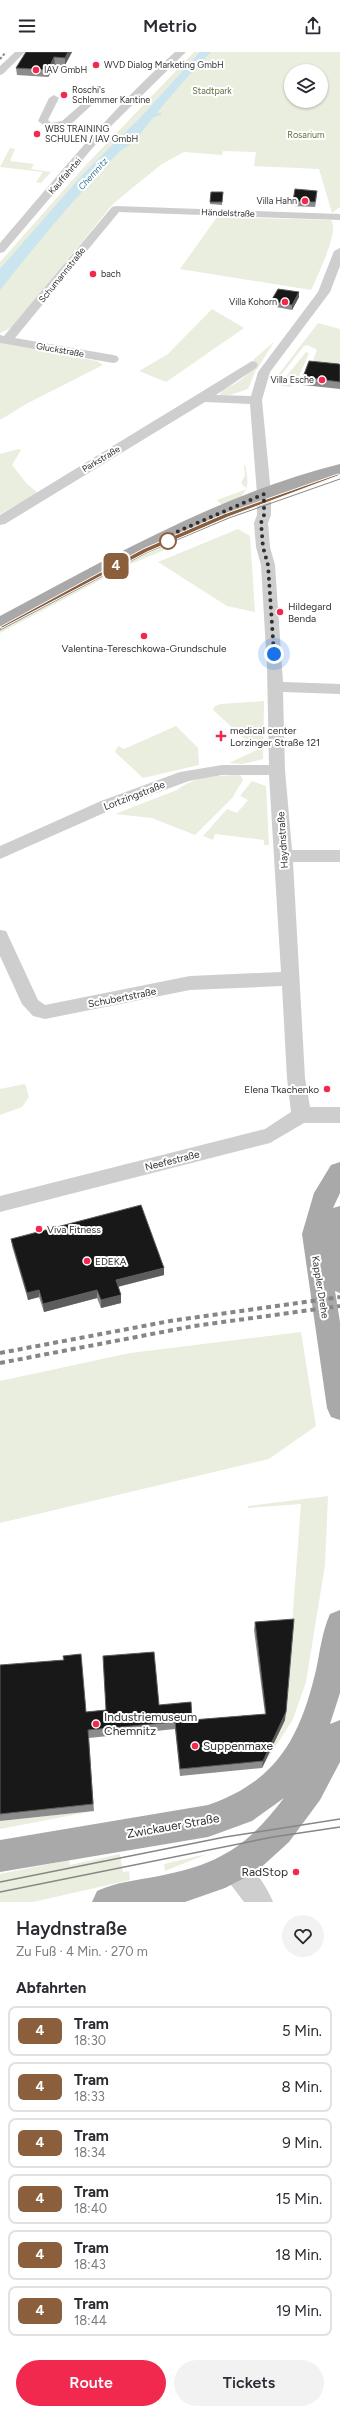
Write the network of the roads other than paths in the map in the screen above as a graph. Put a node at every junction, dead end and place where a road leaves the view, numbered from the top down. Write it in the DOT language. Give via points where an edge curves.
graph roads {
  1 [pos="20,52"];
  2 [pos="181,52"];
  3 [pos="0,72"];
  4 [pos="54,98"];
  5 [pos="89,103"];
  6 [pos="116,209"];
  7 [pos="340,217"];
  8 [pos="0,250"];
  9 [pos="340,251"];
  10 [pos="334,280"];
  11 [pos="3,340"];
  12 [pos="113,359"];
  13 [pos="252,365"];
  14 [pos="202,398"];
  15 [pos="256,400"];
  16 [pos="340,469"];
  17 [pos="340,484"];
  18 [pos="264,506"];
  19 [pos="0,521"];
  20 [pos="0,623"];
  21 [pos="0,635"];
  22 [pos="275,687"];
  23 [pos="340,689"];
  24 [pos="277,770"];
  25 [pos="0,853"];
  26 [pos="284,856"];
  27 [pos="340,856"];
  28 [pos="0,936"];
  29 [pos="290,980"];
  30 [pos="340,1115"];
  31 [pos="301,1116"];
  32 [pos="340,1172"];
  33 [pos="0,1204"];
  34 [pos="340,1216"];
  35 [pos="340,1282"];
  36 [pos="340,1408"];
  37 [pos="339,1639"];
  38 [pos="339,1735"];
  39 [pos="0,1856"];
  40 [pos="234,1868"];
  41 [pos="108,1902"];
  42 [pos="260,1902"];
  1 -- 3 [label="street"];
  2 -- 8 [label="street, Kauffahrtei" via="155,74 119,112"];
  4 -- 5 [label="street" via="43,122 48,126 65,124"];
  6 -- 7 [label="street, Händelstraße"];
  6 -- 11 [label="street, Schumannstraße"];
  9 -- 10 [label="street"];
  10 -- 15 [label="street" via="264,372"];
  11 -- 12 [label="street, Gluckstraße"];
  13 -- 14 [label="street, Parkstraße"];
  14 -- 15 [label="street"];
  14 -- 19 [label="street, Parkstraße"];
  15 -- 18 [label="street, Haydnstraße"];
  16 -- 18 [label="main road"];
  17 -- 18 [label="main road"];
  18 -- 20 [label="main road" via="143,546"];
  18 -- 21 [label="main road" via="201,538 127,568"];
  18 -- 22 [label="street, Haydnstraße" via="261,523 262,541 268,565"];
  22 -- 23 [label="street"];
  22 -- 24 [label="street, Haydnstraße"];
  24 -- 25 [label="street, Lortzingstraße" via="222,770 186,776 107,805"];
  24 -- 26 [label="street, Haydnstraße"];
  26 -- 27 [label="street"];
  26 -- 29 [label="street, Haydnstraße"];
  28 -- 29 [label="street, Schubertstraße" via="31,1004 39,1011 45,1012 190,983 254,979"];
  29 -- 31 [label="street, Haydnstraße"];
  30 -- 31 [label="street"];
  31 -- 33 [label="street, Neefestraße" via="270,1135"];
  32 -- 36 [label="main road, Kappler Drehe" via="321,1204 314,1234"];
  34 -- 35 [label="main road, Kappler Drehe" via="336,1252"];
  37 -- 39 [label="main road, Zwickauer Straße" via="306,1747 285,1777 255,1803 208,1821"];
  38 -- 40 [label="main road" via="316,1781 281,1828 260,1850"];
  40 -- 41 [label="main road" via="202,1880"];
  40 -- 42 [label="street"];
}
